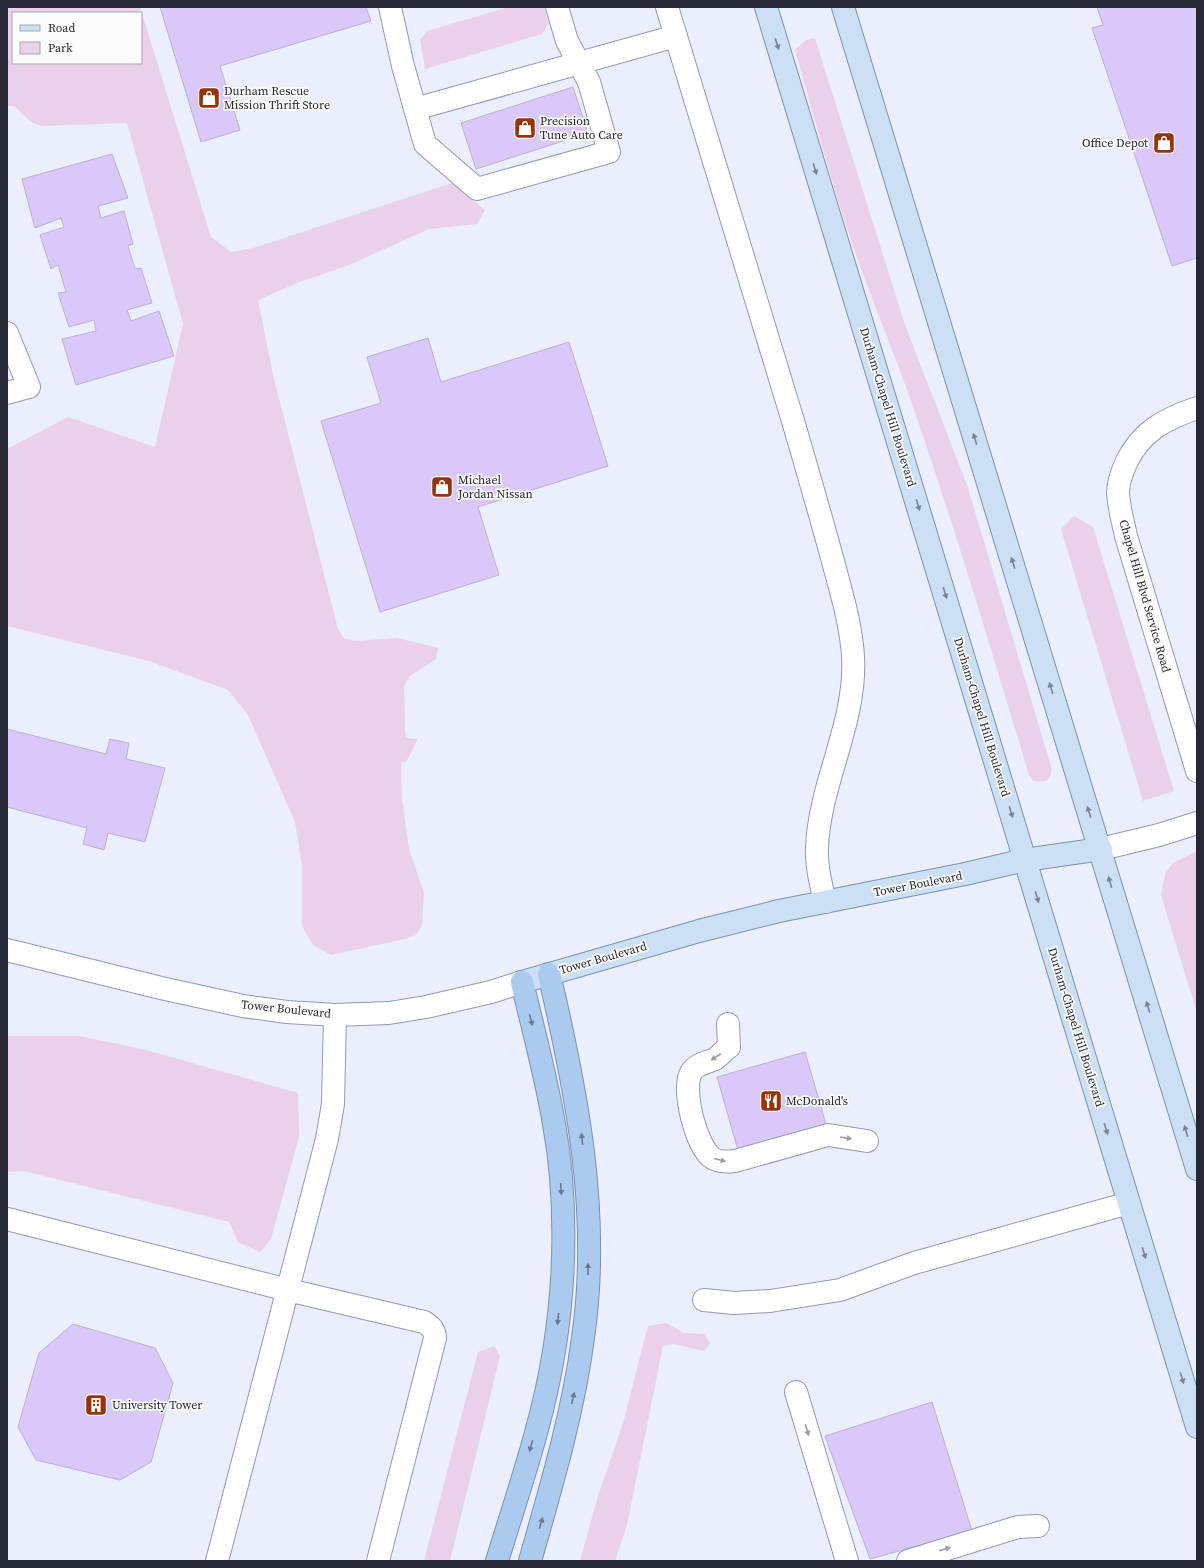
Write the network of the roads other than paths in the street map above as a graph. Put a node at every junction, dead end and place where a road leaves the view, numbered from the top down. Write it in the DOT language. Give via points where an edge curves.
graph roads {
  1 [pos="390,7"];
  2 [pos="557,7"];
  3 [pos="667,7"];
  4 [pos="766,7"];
  5 [pos="844,7"];
  6 [pos="676,36"];
  7 [pos="579,64"];
  8 [pos="415,109"];
  9 [pos="7,333"];
  10 [pos="7,393"];
  11 [pos="1197,408"];
  12 [pos="1197,772"];
  13 [pos="1197,823"];
  14 [pos="1101,849"];
  15 [pos="1025,860"];
  16 [pos="825,902"];
  17 [pos="8,953"];
  18 [pos="549,974"];
  19 [pos="522,982"];
  20 [pos="335,1015"];
  21 [pos="728,1024"];
  22 [pos="867,1141"];
  23 [pos="1197,1168"];
  24 [pos="1128,1203"];
  25 [pos="7,1219"];
  26 [pos="288,1290"];
  27 [pos="704,1300"];
  28 [pos="796,1392"];
  29 [pos="1197,1427"];
  30 [pos="1038,1526"];
  31 [pos="217,1561"];
  32 [pos="378,1561"];
  33 [pos="498,1561"];
  34 [pos="530,1561"];
  35 [pos="848,1561"];
  36 [pos="908,1561"];
  1 -- 8 [label="street"];
  2 -- 7 [label="street" via="567,41"];
  3 -- 6 [label="street"];
  4 -- 15 [label="main road, Durham-Chapel Hill Boulevard, one-way"];
  14 -- 5 [label="main road, one-way"];
  6 -- 7 [label="street"];
  6 -- 16 [label="street" via="817,503 848,619 853,656 853,687 847,719 821,811 817,845 817,863"];
  7 -- 8 [label="street"];
  7 -- 8 [label="street" via="589,82 609,152 477,190 425,144"];
  9 -- 10 [label="street" via="29,387"];
  11 -- 12 [label="street, Chapel Hill Blvd Service Road" via="1162,422 1141,438 1123,470 1118,491 1126,536"];
  13 -- 14 [label="street, Tower Boulevard"];
  14 -- 15 [label="main road, Tower Boulevard"];
  23 -- 14 [label="main road, one-way"];
  15 -- 16 [label="main road, Tower Boulevard"];
  15 -- 24 [label="main road, Durham-Chapel Hill Boulevard, one-way"];
  16 -- 18 [label="main road, Tower Boulevard" via="699,931"];
  17 -- 20 [label="street, Tower Boulevard" via="243,1006"];
  18 -- 19 [label="main road, Tower Boulevard"];
  34 -- 18 [label="highway, one-way" via="564,1440 575,1390 584,1336 588,1280 587,1183 582,1138 564,1037"];
  19 -- 20 [label="street, Tower Boulevard" via="418,1008 389,1013"];
  19 -- 33 [label="highway, one-way" via="555,1125 563,1233 561,1292 554,1350 541,1414"];
  20 -- 26 [label="street" via="332,1104 327,1139"];
  21 -- 22 [label="street, one-way" via="729,1047 716,1058 700,1064 690,1075 688,1099 698,1137 712,1158 724,1162 735,1161 828,1135"];
  24 -- 27 [label="street" via="914,1263 840,1290 770,1301 734,1303"];
  24 -- 29 [label="main road, Durham-Chapel Hill Boulevard, one-way"];
  25 -- 26 [label="street"];
  26 -- 31 [label="street"];
  26 -- 32 [label="street" via="424,1322 435,1332"];
  28 -- 35 [label="street, one-way"];
  36 -- 30 [label="street, one-way" via="1018,1527"];
}
